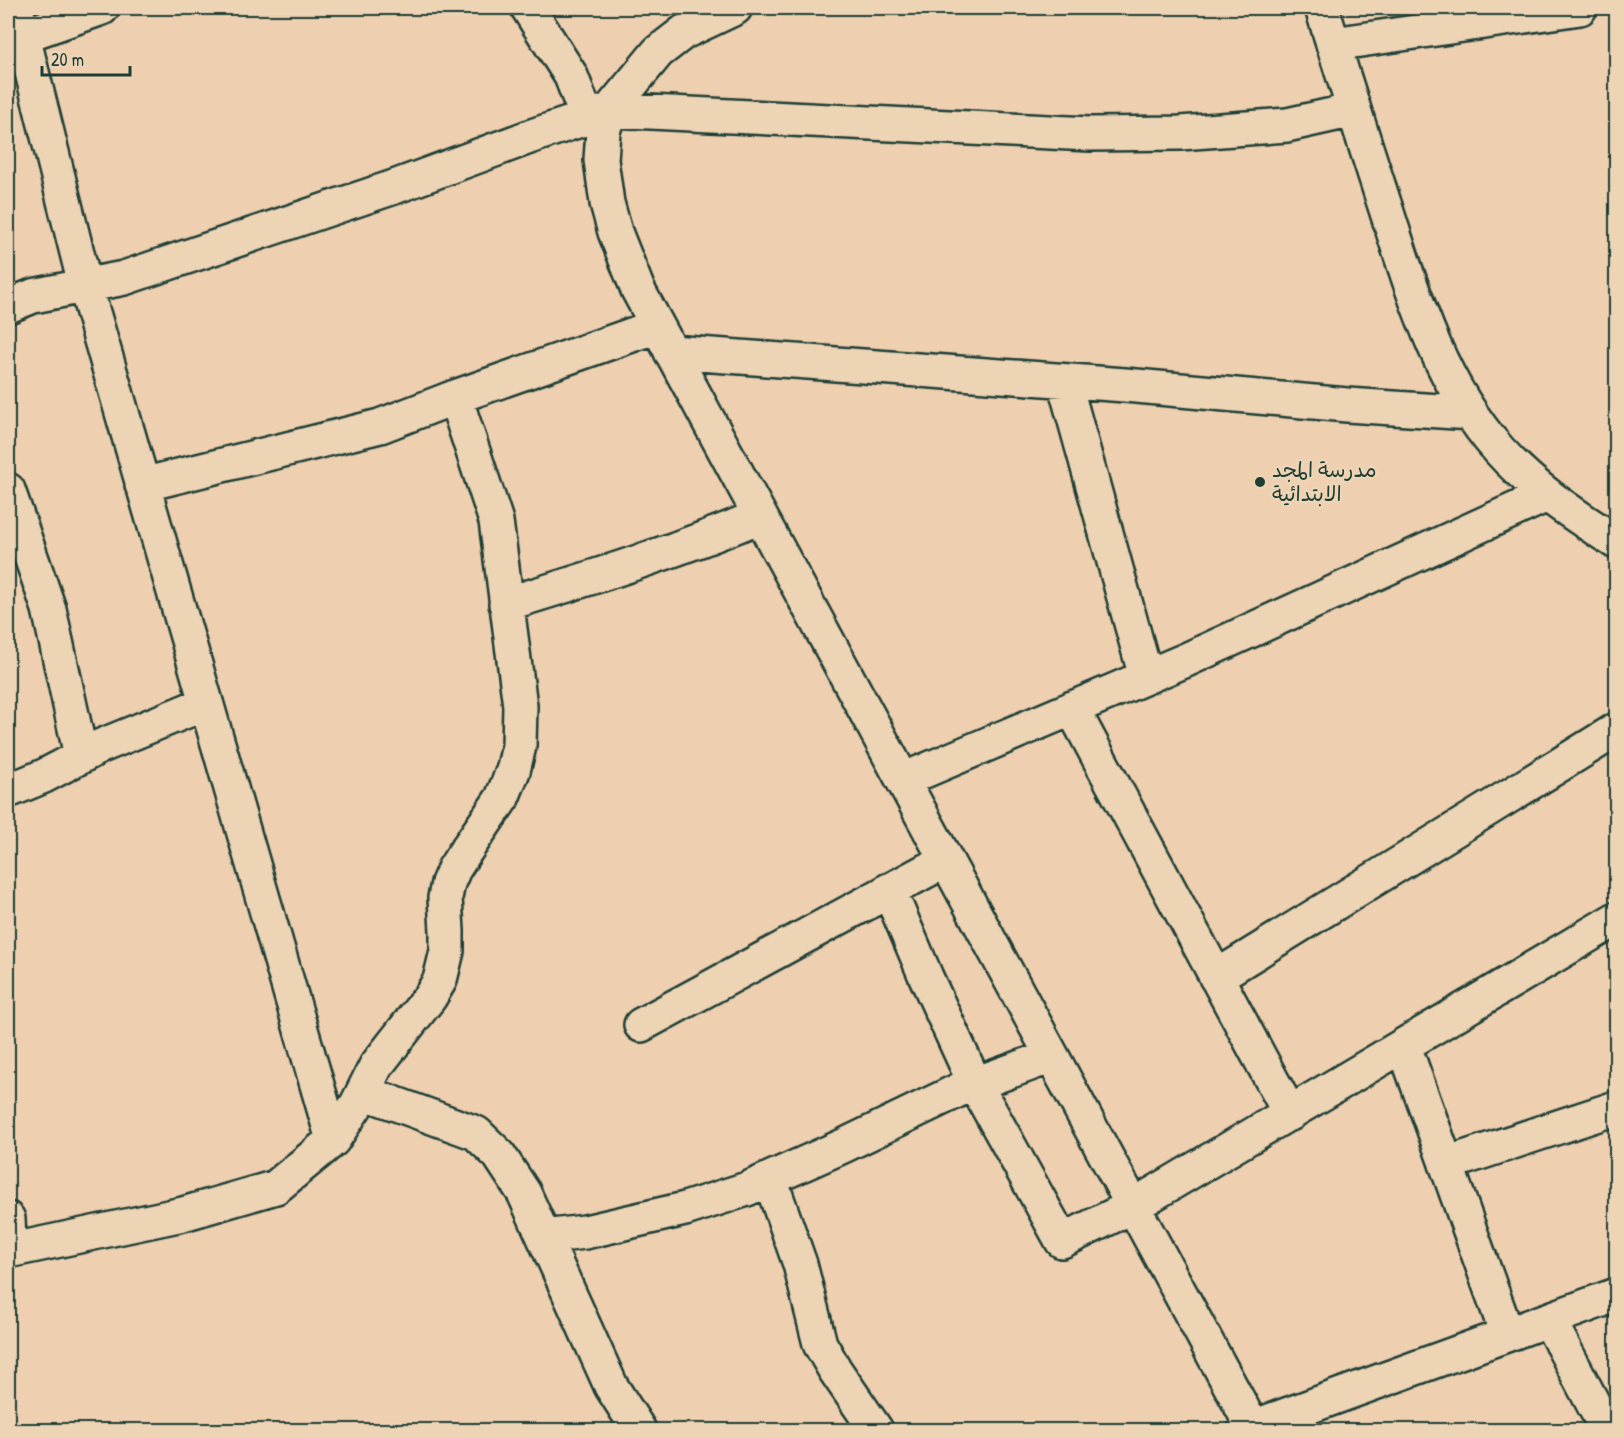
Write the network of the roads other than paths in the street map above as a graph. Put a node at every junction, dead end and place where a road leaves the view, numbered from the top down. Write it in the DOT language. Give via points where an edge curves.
graph roads {
  1 [pos="102,8"];
  2 [pos="528,8"];
  3 [pos="735,8"];
  4 [pos="1322,8"];
  5 [pos="1580,8"];
  6 [pos="15,27"];
  7 [pos="1333,44"];
  8 [pos="1354,110"];
  9 [pos="598,114"];
  10 [pos="85,285"];
  11 [pos="8,306"];
  12 [pos="664,339"];
  13 [pos="1064,381"];
  14 [pos="455,397"];
  15 [pos="1471,413"];
  16 [pos="142,484"];
  17 [pos="8,490"];
  18 [pos="1547,495"];
  19 [pos="760,516"];
  20 [pos="1617,543"];
  21 [pos="506,604"];
  22 [pos="1146,677"];
  23 [pos="206,703"];
  24 [pos="1072,708"];
  25 [pos="1617,730"];
  26 [pos="81,756"];
  27 [pos="903,780"];
  28 [pos="8,791"];
  29 [pos="946,860"];
  30 [pos="889,890"];
  31 [pos="1617,920"];
  32 [pos="1216,977"];
  33 [pos="641,1025"];
  34 [pos="1404,1046"];
  35 [pos="1052,1056"];
  36 [pos="975,1084"];
  37 [pos="363,1092"];
  38 [pos="1617,1108"];
  39 [pos="1290,1113"];
  40 [pos="333,1140"];
  41 [pos="1446,1164"];
  42 [pos="770,1179"];
  43 [pos="1133,1206"];
  44 [pos="8,1219"];
  45 [pos="544,1237"];
  46 [pos="8,1249"];
  47 [pos="1617,1295"];
  48 [pos="1549,1320"];
  49 [pos="1507,1334"];
  50 [pos="1249,1429"];
  51 [pos="639,1431"];
  52 [pos="876,1431"];
  53 [pos="1606,1431"];
  1 -- 6 [label="street"];
  2 -- 9 [label="street"];
  3 -- 9 [label="street" via="684,32 658,52"];
  4 -- 7 [label="street"];
  5 -- 7 [label="street"];
  6 -- 10 [label="street"];
  7 -- 8 [label="street"];
  8 -- 9 [label="street" via="1287,124 1180,133 1090,134"];
  8 -- 15 [label="street" via="1427,332"];
  9 -- 10 [label="street" via="124,278"];
  9 -- 12 [label="street" via="603,131 601,160 607,202 615,232 638,290"];
  10 -- 11 [label="street" via="33,296"];
  10 -- 16 [label="street"];
  12 -- 13 [label="street"];
  12 -- 14 [label="street"];
  12 -- 19 [label="street"];
  13 -- 15 [label="street"];
  13 -- 22 [label="street"];
  14 -- 16 [label="street" via="380,426"];
  14 -- 21 [label="street" via="496,521"];
  15 -- 18 [label="street" via="1497,448"];
  16 -- 23 [label="street"];
  17 -- 26 [label="street" via="49,609"];
  18 -- 20 [label="street"];
  18 -- 22 [label="street"];
  19 -- 21 [label="street" via="613,572"];
  19 -- 27 [label="street"];
  21 -- 37 [label="street" via="520,706 519,746 513,771 502,798 448,884 447,951 440,980 376,1066"];
  22 -- 24 [label="street"];
  23 -- 26 [label="street"];
  23 -- 40 [label="street"];
  24 -- 27 [label="street"];
  24 -- 32 [label="street"];
  25 -- 32 [label="street"];
  26 -- 28 [label="street"];
  27 -- 29 [label="street"];
  29 -- 30 [label="street"];
  29 -- 35 [label="street"];
  30 -- 33 [label="street"];
  30 -- 36 [label="street"];
  31 -- 34 [label="street"];
  32 -- 39 [label="street"];
  34 -- 39 [label="street"];
  34 -- 41 [label="street"];
  35 -- 36 [label="street"];
  35 -- 43 [label="street"];
  36 -- 42 [label="street"];
  36 -- 43 [label="street" via="1062,1241"];
  37 -- 40 [label="street"];
  37 -- 45 [label="street" via="476,1133 499,1155 524,1193"];
  38 -- 41 [label="street"];
  39 -- 43 [label="street"];
  40 -- 46 [label="street" via="276,1187 183,1214"];
  41 -- 49 [label="street"];
  42 -- 45 [label="street" via="685,1209 585,1232"];
  42 -- 52 [label="street" via="800,1264 820,1344"];
  43 -- 50 [label="street"];
  44 -- 46 [label="street"];
  45 -- 51 [label="street" via="611,1386"];
  47 -- 48 [label="street"];
  48 -- 49 [label="street"];
  48 -- 53 [label="street"];
  49 -- 50 [label="street"];
}
